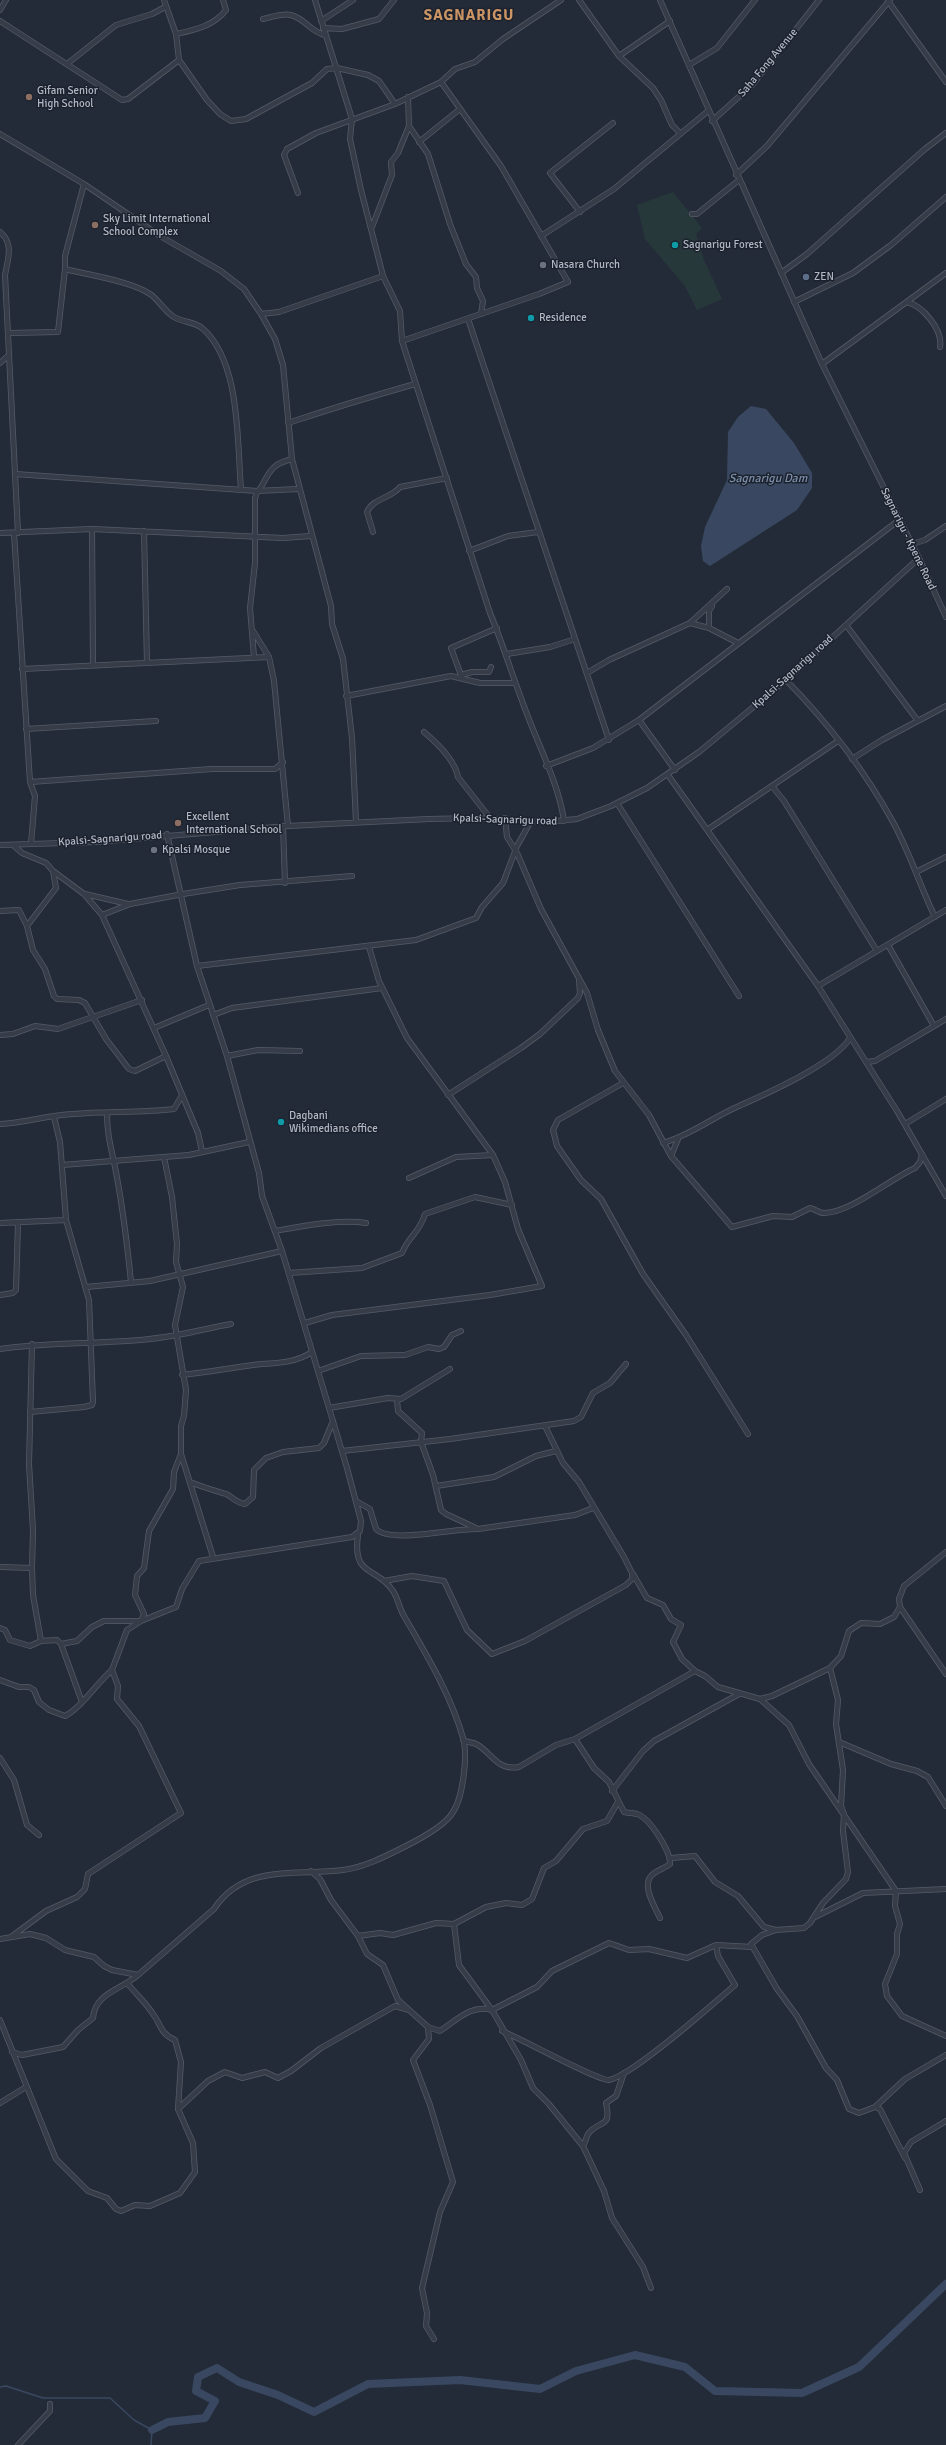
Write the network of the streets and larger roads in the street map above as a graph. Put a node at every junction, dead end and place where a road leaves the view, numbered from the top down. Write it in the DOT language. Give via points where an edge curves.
graph roads {
  1 [pos="6,0"];
  2 [pos="164,0"];
  3 [pos="223,0"];
  4 [pos="315,0"];
  5 [pos="353,0"];
  6 [pos="394,0"];
  7 [pos="561,0"];
  8 [pos="579,0"];
  9 [pos="660,0"];
  10 [pos="755,0"];
  11 [pos="819,0"];
  12 [pos="889,1"];
  13 [pos="165,7"];
  14 [pos="0,10"];
  15 [pos="263,19"];
  16 [pos="321,20"];
  17 [pos="0,21"];
  18 [pos="670,21"];
  19 [pos="323,28"];
  20 [pos="176,34"];
  21 [pos="326,35"];
  22 [pos="619,56"];
  23 [pos="179,60"];
  24 [pos="67,64"];
  25 [pos="689,65"];
  26 [pos="337,68"];
  27 [pos="441,82"];
  28 [pos="946,82"];
  29 [pos="408,98"];
  30 [pos="395,104"];
  31 [pos="460,109"];
  32 [pos="708,111"];
  33 [pos="352,119"];
  34 [pos="712,121"];
  35 [pos="613,123"];
  36 [pos="409,126"];
  37 [pos="680,133"];
  38 [pos="946,133"];
  39 [pos="0,134"];
  40 [pos="419,142"];
  41 [pos="736,175"];
  42 [pos="739,180"];
  43 [pos="84,184"];
  44 [pos="298,193"];
  45 [pos="946,197"];
  46 [pos="580,212"];
  47 [pos="692,214"];
  48 [pos="372,227"];
  49 [pos="0,232"];
  50 [pos="541,236"];
  51 [pos="66,269"];
  52 [pos="781,273"];
  53 [pos="946,273"];
  54 [pos="3,275"];
  55 [pos="383,276"];
  56 [pos="794,302"];
  57 [pos="907,302"];
  58 [pos="261,314"];
  59 [pos="480,314"];
  60 [pos="468,319"];
  61 [pos="9,333"];
  62 [pos="402,341"];
  63 [pos="940,347"];
  64 [pos="9,354"];
  65 [pos="0,364"];
  66 [pos="822,364"];
  67 [pos="415,384"];
  68 [pos="288,423"];
  69 [pos="292,459"];
  70 [pos="15,474"];
  71 [pos="446,478"];
  72 [pos="241,489"];
  73 [pos="298,489"];
  74 [pos="257,491"];
  75 [pos="899,520"];
  76 [pos="946,526"];
  77 [pos="92,530"];
  78 [pos="144,531"];
  79 [pos="374,532"];
  80 [pos="538,532"];
  81 [pos="0,533"];
  82 [pos="16,533"];
  83 [pos="255,536"];
  84 [pos="311,536"];
  85 [pos="912,544"];
  86 [pos="469,551"];
  87 [pos="919,558"];
  88 [pos="727,589"];
  89 [pos="714,602"];
  90 [pos="946,616"];
  91 [pos="690,623"];
  92 [pos="846,625"];
  93 [pos="497,628"];
  94 [pos="709,628"];
  95 [pos="253,630"];
  96 [pos="575,639"];
  97 [pos="738,643"];
  98 [pos="507,654"];
  99 [pos="254,657"];
  100 [pos="269,657"];
  101 [pos="147,663"];
  102 [pos="94,664"];
  103 [pos="490,667"];
  104 [pos="22,669"];
  105 [pos="587,674"];
  106 [pos="786,680"];
  107 [pos="514,683"];
  108 [pos="346,696"];
  109 [pos="946,706"];
  110 [pos="156,720"];
  111 [pos="639,720"];
  112 [pos="918,721"];
  113 [pos="26,729"];
  114 [pos="424,732"];
  115 [pos="609,740"];
  116 [pos="838,741"];
  117 [pos="852,759"];
  118 [pos="283,762"];
  119 [pos="546,766"];
  120 [pos="275,769"];
  121 [pos="675,770"];
  122 [pos="283,774"];
  123 [pos="668,775"];
  124 [pos="30,782"];
  125 [pos="772,786"];
  126 [pos="617,803"];
  127 [pos="490,818"];
  128 [pos="505,818"];
  129 [pos="531,821"];
  130 [pos="356,822"];
  131 [pos="564,822"];
  132 [pos="286,826"];
  133 [pos="707,830"];
  134 [pos="168,834"];
  135 [pos="31,844"];
  136 [pos="0,845"];
  137 [pos="13,845"];
  138 [pos="516,850"];
  139 [pos="946,857"];
  140 [pos="53,871"];
  141 [pos="916,872"];
  142 [pos="352,876"];
  143 [pos="285,883"];
  144 [pos="84,894"];
  145 [pos="183,894"];
  146 [pos="130,904"];
  147 [pos="946,910"];
  148 [pos="0,911"];
  149 [pos="102,915"];
  150 [pos="935,917"];
  151 [pos="27,926"];
  152 [pos="888,945"];
  153 [pos="369,946"];
  154 [pos="877,951"];
  155 [pos="197,966"];
  156 [pos="579,976"];
  157 [pos="818,986"];
  158 [pos="382,988"];
  159 [pos="739,996"];
  160 [pos="142,1000"];
  161 [pos="209,1005"];
  162 [pos="213,1015"];
  163 [pos="94,1016"];
  164 [pos="946,1019"];
  165 [pos="934,1026"];
  166 [pos="154,1028"];
  167 [pos="0,1035"];
  168 [pos="850,1038"];
  169 [pos="300,1051"];
  170 [pos="166,1056"];
  171 [pos="227,1056"];
  172 [pos="866,1062"];
  173 [pos="623,1083"];
  174 [pos="448,1095"];
  175 [pos="181,1097"];
  176 [pos="946,1099"];
  177 [pos="107,1113"];
  178 [pos="54,1117"];
  179 [pos="0,1124"];
  180 [pos="905,1124"];
  181 [pos="678,1138"];
  182 [pos="249,1142"];
  183 [pos="662,1143"];
  184 [pos="202,1151"];
  185 [pos="922,1154"];
  186 [pos="493,1155"];
  187 [pos="671,1156"];
  188 [pos="164,1157"];
  189 [pos="114,1162"];
  190 [pos="62,1165"];
  191 [pos="409,1178"];
  192 [pos="946,1196"];
  193 [pos="512,1205"];
  194 [pos="66,1220"];
  195 [pos="0,1223"];
  196 [pos="18,1223"];
  197 [pos="366,1223"];
  198 [pos="275,1231"];
  199 [pos="282,1251"];
  200 [pos="289,1273"];
  201 [pos="181,1275"];
  202 [pos="131,1282"];
  203 [pos="86,1286"];
  204 [pos="0,1295"];
  205 [pos="305,1323"];
  206 [pos="231,1324"];
  207 [pos="461,1331"];
  208 [pos="177,1335"];
  209 [pos="91,1342"];
  210 [pos="32,1344"];
  211 [pos="0,1349"];
  212 [pos="312,1352"];
  213 [pos="626,1364"];
  214 [pos="450,1369"];
  215 [pos="318,1371"];
  216 [pos="182,1375"];
  217 [pos="397,1400"];
  218 [pos="329,1408"];
  219 [pos="30,1412"];
  220 [pos="333,1421"];
  221 [pos="545,1426"];
  222 [pos="748,1434"];
  223 [pos="421,1442"];
  224 [pos="342,1451"];
  225 [pos="556,1451"];
  226 [pos="181,1454"];
  227 [pos="190,1482"];
  228 [pos="436,1486"];
  229 [pos="356,1501"];
  230 [pos="593,1508"];
  231 [pos="478,1529"];
  232 [pos="358,1535"];
  233 [pos="946,1552"];
  234 [pos="213,1558"];
  235 [pos="0,1567"];
  236 [pos="32,1568"];
  237 [pos="632,1573"];
  238 [pos="384,1581"];
  239 [pos="900,1607"];
  240 [pos="141,1621"];
  241 [pos="0,1628"];
  242 [pos="41,1641"];
  243 [pos="61,1644"];
  244 [pos="830,1668"];
  245 [pos="112,1670"];
  246 [pos="695,1671"];
  247 [pos="946,1674"];
  248 [pos="0,1680"];
  249 [pos="739,1694"];
  250 [pos="760,1699"];
  251 [pos="82,1702"];
  252 [pos="463,1740"];
  253 [pos="575,1740"];
  254 [pos="839,1742"];
  255 [pos="0,1758"];
  256 [pos="612,1791"];
  257 [pos="618,1802"];
  258 [pos="946,1806"];
  259 [pos="844,1814"];
  260 [pos="39,1835"];
  261 [pos="671,1858"];
  262 [pos="311,1871"];
  263 [pos="946,1889"];
  264 [pos="896,1891"];
  265 [pos="660,1918"];
  266 [pos="813,1918"];
  267 [pos="454,1924"];
  268 [pos="776,1930"];
  269 [pos="358,1936"];
  270 [pos="11,1937"];
  271 [pos="0,1939"];
  272 [pos="716,1945"];
  273 [pos="752,1947"];
  274 [pos="138,1975"];
  275 [pos="128,1984"];
  276 [pos="409,2010"];
  277 [pos="492,2010"];
  278 [pos="0,2020"];
  279 [pos="428,2027"];
  280 [pos="502,2031"];
  281 [pos="946,2036"];
  282 [pos="12,2052"];
  283 [pos="946,2055"];
  284 [pos="624,2073"];
  285 [pos="26,2087"];
  286 [pos="0,2103"];
  287 [pos="875,2107"];
  288 [pos="178,2109"];
  289 [pos="946,2121"];
  290 [pos="583,2146"];
  291 [pos="905,2158"];
  292 [pos="920,2190"];
  293 [pos="651,2288"];
  294 [pos="434,2339"];
  295 [pos="50,2404"];
  296 [pos="18,2445"];
  1 -- 14 [label="street"];
  2 -- 13 [label="street"];
  3 -- 20 [label="street" via="226,10 217,20"];
  4 -- 16 [label="street"];
  5 -- 16 [label="street"];
  6 -- 19 [label="street" via="379,19 342,29"];
  7 -- 27 [label="street" via="474,62 455,69"];
  8 -- 22 [label="street"];
  9 -- 18 [label="street, Sagnarigu - Kpene Road"];
  10 -- 25 [label="street" via="717,48"];
  11 -- 34 [label="street, Saha Fong Avenue" via="753,84"];
  12 -- 28 [label="street"];
  12 -- 41 [label="street" via="767,146"];
  13 -- 20 [label="street"];
  13 -- 24 [label="street" via="152,14 116,25"];
  15 -- 21 [label="street" via="291,15 302,20 314,32"];
  16 -- 19 [label="street"];
  17 -- 24 [label="street"];
  18 -- 22 [label="street"];
  18 -- 25 [label="street, Sagnarigu - Kpene Road"];
  19 -- 21 [label="street"];
  20 -- 23 [label="street"];
  21 -- 26 [label="street"];
  22 -- 37 [label="street" via="653,88 672,125"];
  23 -- 24 [label="street" via="126,100 122,100"];
  23 -- 26 [label="street" via="207,100 231,121 239,121 312,83 326,69"];
  25 -- 32 [label="street, Sagnarigu - Kpene Road"];
  26 -- 30 [label="street" via="377,79"];
  26 -- 33 [label="street"];
  27 -- 29 [label="street"];
  27 -- 31 [label="street"];
  29 -- 30 [label="street"];
  29 -- 36 [label="street"];
  30 -- 33 [label="street"];
  31 -- 40 [label="street"];
  31 -- 50 [label="street" via="501,166"];
  32 -- 34 [label="street, Sagnarigu - Kpene Road"];
  32 -- 37 [label="street"];
  33 -- 44 [label="street" via="316,133 285,150 284,155"];
  33 -- 48 [label="street" via="350,139"];
  34 -- 41 [label="street, Sagnarigu - Kpene Road"];
  35 -- 46 [label="street" via="550,173"];
  36 -- 40 [label="street"];
  36 -- 48 [label="street" via="398,153 391,162 392,175"];
  37 -- 46 [label="street" via="614,189"];
  38 -- 52 [label="street" via="807,254"];
  39 -- 43 [label="street"];
  40 -- 59 [label="street" via="428,154 450,224 466,264 476,277 477,288 483,302"];
  41 -- 42 [label="street, Sagnarigu - Kpene Road"];
  42 -- 47 [label="street" via="697,214"];
  42 -- 52 [label="street, Sagnarigu - Kpene Road"];
  43 -- 51 [label="street" via="64,256"];
  43 -- 58 [label="street" via="160,236 230,278 249,295"];
  45 -- 56 [label="street" via="853,273"];
  46 -- 50 [label="street"];
  48 -- 55 [label="street"];
  49 -- 54 [label="street" via="9,243 10,252"];
  50 -- 59 [label="street" via="568,282"];
  51 -- 61 [label="street" via="58,332"];
  51 -- 72 [label="street" via="139,288 154,297 173,317 200,327 207,334 221,354 231,386 238,428"];
  52 -- 56 [label="street, Sagnarigu - Kpene Road"];
  53 -- 57 [label="street"];
  54 -- 61 [label="street"];
  55 -- 58 [label="street" via="279,312"];
  55 -- 62 [label="street" via="400,311"];
  56 -- 66 [label="street, Sagnarigu - Kpene Road"];
  57 -- 63 [label="street" via="916,306 934,326 940,336"];
  57 -- 66 [label="street"];
  58 -- 68 [label="street" via="281,357"];
  59 -- 60 [label="street"];
  60 -- 62 [label="street"];
  60 -- 80 [label="street"];
  61 -- 64 [label="street"];
  62 -- 67 [label="street"];
  64 -- 65 [label="street"];
  64 -- 70 [label="street"];
  66 -- 75 [label="street, Sagnarigu - Kpene Road"];
  67 -- 68 [label="street" via="384,395 349,402"];
  67 -- 71 [label="street"];
  68 -- 69 [label="street"];
  69 -- 73 [label="street"];
  69 -- 74 [label="street" via="278,462 266,475"];
  70 -- 72 [label="street"];
  70 -- 82 [label="street"];
  71 -- 79 [label="street" via="400,487 396,492 372,504 367,512"];
  71 -- 86 [label="street"];
  72 -- 74 [label="street"];
  73 -- 74 [label="street"];
  73 -- 84 [label="street"];
  74 -- 83 [label="street"];
  75 -- 85 [label="street, Sagnarigu - Kpene Road"];
  75 -- 97 [label="street"];
  76 -- 85 [label="street" via="925,540"];
  77 -- 78 [label="street"];
  77 -- 82 [label="street"];
  77 -- 102 [label="street"];
  78 -- 83 [label="street"];
  78 -- 101 [label="street"];
  80 -- 86 [label="street" via="508,536"];
  80 -- 96 [label="street"];
  81 -- 82 [label="street"];
  82 -- 104 [label="street"];
  83 -- 84 [label="street"];
  83 -- 95 [label="street" via="255,569 250,608"];
  84 -- 108 [label="street" via="331,606 332,624 340,645"];
  85 -- 87 [label="street, Sagnarigu - Kpene Road"];
  86 -- 93 [label="street"];
  87 -- 90 [label="street, Sagnarigu - Kpene Road"];
  87 -- 92 [label="street, Kpalsi-Sagnarigu road"];
  88 -- 89 [label="street"];
  89 -- 91 [label="street"];
  89 -- 94 [label="street" via="709,611"];
  91 -- 94 [label="street"];
  91 -- 105 [label="street" via="609,660"];
  92 -- 106 [label="street, Kpalsi-Sagnarigu road"];
  92 -- 112 [label="street"];
  93 -- 98 [label="street"];
  93 -- 103 [label="street" via="451,648 461,675 489,672"];
  94 -- 97 [label="street"];
  95 -- 99 [label="street"];
  95 -- 100 [label="street"];
  96 -- 98 [label="street" via="550,647"];
  96 -- 105 [label="street"];
  97 -- 111 [label="street"];
  98 -- 107 [label="street"];
  99 -- 100 [label="street"];
  99 -- 101 [label="street"];
  100 -- 118 [label="street" via="276,693"];
  101 -- 102 [label="street"];
  102 -- 104 [label="street"];
  104 -- 113 [label="street"];
  105 -- 115 [label="street"];
  106 -- 116 [label="street"];
  106 -- 121 [label="street, Kpalsi-Sagnarigu road"];
  107 -- 108 [label="street" via="480,683 451,676"];
  107 -- 119 [label="street"];
  108 -- 130 [label="street" via="352,738"];
  109 -- 112 [label="street"];
  110 -- 113 [label="street"];
  111 -- 115 [label="street"];
  111 -- 121 [label="street"];
  112 -- 117 [label="street"];
  113 -- 124 [label="street"];
  114 -- 127 [label="street" via="443,749 450,763 457,769 458,777"];
  115 -- 119 [label="street"];
  116 -- 117 [label="street"];
  116 -- 125 [label="street"];
  117 -- 141 [label="street" via="894,823"];
  118 -- 120 [label="street"];
  118 -- 122 [label="street"];
  119 -- 131 [label="street"];
  120 -- 122 [label="street"];
  120 -- 124 [label="street" via="212,769"];
  121 -- 123 [label="street, Kpalsi-Sagnarigu road"];
  122 -- 132 [label="street"];
  123 -- 126 [label="street, Kpalsi-Sagnarigu road"];
  123 -- 133 [label="street"];
  124 -- 135 [label="street" via="35,796"];
  125 -- 133 [label="street"];
  125 -- 154 [label="street" via="784,801"];
  126 -- 131 [label="street, Kpalsi-Sagnarigu road"];
  126 -- 159 [label="street"];
  127 -- 128 [label="street, Kpalsi-Sagnarigu road"];
  127 -- 130 [label="street, Kpalsi-Sagnarigu road"];
  128 -- 129 [label="street, Kpalsi-Sagnarigu road"];
  128 -- 138 [label="street" via="506,834"];
  129 -- 131 [label="street, Kpalsi-Sagnarigu road"];
  129 -- 138 [label="street"];
  130 -- 132 [label="street, Kpalsi-Sagnarigu road"];
  132 -- 134 [label="street, Kpalsi-Sagnarigu road"];
  132 -- 143 [label="street"];
  133 -- 157 [label="street"];
  134 -- 135 [label="street, Kpalsi-Sagnarigu road" via="95,842"];
  134 -- 145 [label="street"];
  135 -- 137 [label="street, Kpalsi-Sagnarigu road"];
  136 -- 137 [label="street, Kpalsi-Sagnarigu road"];
  137 -- 140 [label="street" via="22,854 46,863"];
  138 -- 153 [label="street" via="503,883 482,908 478,918 416,940"];
  138 -- 156 [label="street" via="540,909"];
  139 -- 141 [label="street"];
  140 -- 144 [label="street"];
  140 -- 151 [label="street" via="56,888"];
  141 -- 150 [label="street"];
  142 -- 143 [label="street"];
  143 -- 145 [label="street" via="240,885"];
  144 -- 146 [label="street"];
  144 -- 149 [label="street"];
  145 -- 146 [label="street"];
  145 -- 155 [label="street"];
  146 -- 149 [label="street"];
  147 -- 150 [label="street"];
  148 -- 151 [label="street" via="19,910"];
  149 -- 160 [label="street"];
  150 -- 152 [label="street"];
  151 -- 163 [label="street" via="33,950 45,969 54,996 57,999 79,1000 85,1003"];
  152 -- 154 [label="street"];
  152 -- 165 [label="street"];
  153 -- 155 [label="street"];
  153 -- 158 [label="street"];
  154 -- 157 [label="street"];
  155 -- 161 [label="street"];
  156 -- 173 [label="street" via="615,1071"];
  156 -- 174 [label="street" via="578,998 540,1034"];
  157 -- 168 [label="street"];
  158 -- 162 [label="street" via="232,1008"];
  158 -- 174 [label="street" via="407,1038"];
  160 -- 163 [label="street"];
  160 -- 166 [label="street"];
  161 -- 162 [label="street"];
  161 -- 166 [label="street"];
  162 -- 171 [label="street"];
  163 -- 167 [label="street" via="58,1029 35,1026 13,1034"];
  163 -- 170 [label="street" via="106,1039 129,1069 135,1071"];
  164 -- 165 [label="street"];
  165 -- 172 [label="street" via="874,1061"];
  166 -- 170 [label="street"];
  168 -- 172 [label="street"];
  168 -- 181 [label="street" via="839,1052 799,1076 757,1100 740,1105"];
  169 -- 171 [label="street" via="258,1050"];
  170 -- 175 [label="street"];
  171 -- 182 [label="street"];
  172 -- 180 [label="street"];
  173 -- 183 [label="street" via="649,1115"];
  173 -- 222 [label="street" via="558,1120 553,1130 557,1146 582,1180 601,1199 643,1274 686,1335"];
  174 -- 186 [label="street"];
  175 -- 177 [label="street" via="174,1109"];
  175 -- 184 [label="street" via="195,1125"];
  176 -- 180 [label="street"];
  177 -- 178 [label="street"];
  177 -- 189 [label="street" via="108,1140"];
  178 -- 179 [label="street" via="24,1123"];
  178 -- 190 [label="street"];
  180 -- 185 [label="street"];
  181 -- 183 [label="street"];
  181 -- 187 [label="street"];
  182 -- 184 [label="street"];
  182 -- 198 [label="street" via="262,1196"];
  183 -- 187 [label="street"];
  184 -- 188 [label="street"];
  185 -- 187 [label="street" via="915,1168 843,1208 822,1213 810,1208 792,1217 772,1216 732,1227"];
  185 -- 192 [label="street"];
  186 -- 191 [label="street" via="456,1158"];
  186 -- 193 [label="street"];
  188 -- 189 [label="street"];
  188 -- 201 [label="street" via="172,1197 177,1244 176,1262"];
  189 -- 190 [label="street"];
  189 -- 202 [label="street"];
  190 -- 194 [label="street"];
  193 -- 200 [label="street" via="475,1197 445,1206 425,1214 421,1228 407,1240 402,1253 362,1268"];
  193 -- 205 [label="street" via="518,1229 542,1286 332,1315"];
  194 -- 196 [label="street"];
  194 -- 203 [label="street" via="72,1248"];
  195 -- 196 [label="street"];
  196 -- 204 [label="street" via="16,1290"];
  197 -- 198 [label="street" via="306,1225"];
  198 -- 199 [label="street"];
  199 -- 200 [label="street"];
  199 -- 201 [label="street"];
  200 -- 205 [label="street"];
  201 -- 202 [label="street"];
  201 -- 208 [label="street" via="183,1288 175,1325"];
  202 -- 203 [label="street"];
  203 -- 209 [label="street"];
  205 -- 212 [label="street"];
  206 -- 208 [label="street"];
  207 -- 215 [label="street" via="452,1335 444,1347 439,1349 428,1346 406,1355 361,1356"];
  208 -- 209 [label="street"];
  208 -- 216 [label="street"];
  209 -- 210 [label="street"];
  209 -- 219 [label="street" via="92,1405"];
  210 -- 211 [label="street"];
  210 -- 219 [label="street"];
  212 -- 215 [label="street"];
  212 -- 216 [label="street" via="305,1357 277,1364"];
  213 -- 221 [label="street" via="610,1383 589,1398 580,1417 574,1421"];
  214 -- 217 [label="street"];
  215 -- 218 [label="street"];
  216 -- 226 [label="street" via="186,1390 181,1426"];
  217 -- 218 [label="street" via="388,1398"];
  217 -- 223 [label="street" via="398,1411 422,1433"];
  218 -- 220 [label="street"];
  219 -- 236 [label="street"];
  220 -- 224 [label="street"];
  220 -- 227 [label="street" via="324,1443 319,1448 283,1452 266,1458 254,1470 253,1497 245,1504 237,1503 227,1494 214,1492"];
  221 -- 223 [label="street"];
  221 -- 225 [label="street"];
  223 -- 224 [label="street"];
  223 -- 228 [label="street"];
  224 -- 229 [label="street"];
  225 -- 228 [label="street" via="536,1456 494,1477"];
  225 -- 230 [label="street" via="579,1482"];
  226 -- 227 [label="street"];
  226 -- 240 [label="street" via="174,1472 173,1489 149,1531 144,1568 137,1576 135,1595 144,1614"];
  227 -- 234 [label="street"];
  228 -- 231 [label="street" via="439,1505 443,1512"];
  229 -- 231 [label="street" via="370,1509 376,1529 384,1534 413,1535 464,1528"];
  229 -- 232 [label="street" via="361,1521"];
  230 -- 231 [label="street" via="575,1515"];
  230 -- 237 [label="street"];
  232 -- 234 [label="street" via="252,1554"];
  232 -- 238 [label="street" via="356,1549 360,1563 367,1571"];
  233 -- 239 [label="street" via="904,1586 899,1599"];
  234 -- 240 [label="street" via="199,1560 182,1589 176,1607"];
  235 -- 236 [label="street"];
  236 -- 242 [label="street" via="33,1594"];
  237 -- 238 [label="street" via="632,1578 626,1585 525,1640 492,1654 467,1630 444,1581 412,1576"];
  237 -- 246 [label="street" via="647,1598 663,1605 671,1619 681,1625 673,1642 682,1659"];
  238 -- 252 [label="street" via="393,1591 402,1614 425,1653 451,1707"];
  239 -- 244 [label="street" via="894,1617 880,1624 861,1623 849,1631 841,1656"];
  239 -- 247 [label="street"];
  240 -- 243 [label="street" via="104,1621 92,1627 77,1641"];
  240 -- 245 [label="street" via="127,1630"];
  241 -- 242 [label="street" via="5,1630 10,1640 30,1646"];
  242 -- 243 [label="street" via="57,1640"];
  243 -- 251 [label="street"];
  244 -- 250 [label="street" via="772,1696"];
  244 -- 254 [label="street" via="838,1700 836,1724"];
  245 -- 251 [label="street" via="97,1683"];
  245 -- 270 [label="street" via="118,1686 117,1698 139,1726 182,1813 88,1874 85,1889 77,1897 46,1911"];
  246 -- 249 [label="street" via="718,1687"];
  246 -- 253 [label="street"];
  248 -- 251 [label="street" via="19,1688 29,1687 48,1710 65,1716 75,1711"];
  249 -- 250 [label="street"];
  249 -- 256 [label="street" via="654,1741"];
  250 -- 259 [label="street" via="789,1725 809,1764"];
  252 -- 253 [label="street" via="477,1744 498,1765 512,1769 539,1757 556,1745"];
  252 -- 262 [label="street" via="461,1794 453,1812 446,1820 415,1842 388,1855 344,1870"];
  253 -- 256 [label="street" via="594,1768 608,1782"];
  254 -- 258 [label="street" via="928,1777"];
  254 -- 259 [label="street" via="843,1770 841,1806"];
  255 -- 260 [label="street" via="14,1780 27,1825"];
  256 -- 257 [label="street"];
  257 -- 261 [label="street" via="624,1812 637,1814 651,1827"];
  257 -- 267 [label="street" via="607,1821 583,1829 556,1861 544,1868 532,1899 522,1905 506,1903 486,1908"];
  259 -- 264 [label="street"];
  259 -- 266 [label="street" via="848,1872 846,1879 823,1903"];
  261 -- 265 [label="street" via="670,1864 648,1880 647,1887"];
  261 -- 268 [label="street" via="695,1856 715,1882 738,1896 764,1927"];
  262 -- 269 [label="street" via="320,1880 330,1900"];
  262 -- 274 [label="street" via="275,1872 231,1888 222,1896 214,1910"];
  263 -- 264 [label="street"];
  264 -- 266 [label="street" via="863,1893"];
  264 -- 281 [label="street" via="894,1906 900,1924 897,1954 885,1984 887,1996 902,2016"];
  266 -- 268 [label="street" via="804,1928"];
  267 -- 269 [label="street" via="436,1923 393,1935 380,1933"];
  267 -- 277 [label="street" via="459,1964"];
  268 -- 273 [label="street" via="752,1942"];
  269 -- 276 [label="street" via="367,1954 383,1965 388,1972 398,2000"];
  270 -- 271 [label="street"];
  270 -- 274 [label="street" via="30,1934 46,1938 65,1950 94,1957 112,1970"];
  272 -- 273 [label="street"];
  272 -- 277 [label="street" via="687,1958 649,1949 629,1950 609,1942 552,1971 537,1987"];
  272 -- 284 [label="street" via="718,1956 735,1986 678,2034"];
  273 -- 287 [label="street" via="777,1989 797,2016 826,2068 836,2080 849,2109 859,2113"];
  274 -- 275 [label="street"];
  275 -- 282 [label="street" via="100,1999 94,2007 93,2018 63,2047 22,2055"];
  275 -- 288 [label="street" via="155,2015 159,2027 167,2037 175,2040 181,2062"];
  276 -- 279 [label="street"];
  276 -- 288 [label="street" via="395,2006 322,2048 278,2078 265,2072 242,2078 225,2072 208,2081"];
  277 -- 279 [label="street" via="473,2009 440,2030"];
  277 -- 280 [label="street"];
  278 -- 282 [label="street"];
  279 -- 294 [label="street" via="428,2039 413,2060 430,2105 453,2182 440,2212 422,2288 427,2314 426,2326"];
  280 -- 284 [label="street" via="594,2077 609,2080"];
  280 -- 290 [label="street" via="522,2060 533,2088"];
  282 -- 285 [label="street"];
  283 -- 287 [label="street" via="905,2079"];
  284 -- 290 [label="street" via="616,2096 606,2103 609,2115 606,2122 589,2133"];
  285 -- 286 [label="street"];
  285 -- 288 [label="street" via="56,2159 88,2191 107,2198 121,2211 135,2204 150,2206 180,2193 195,2172 193,2143"];
  287 -- 291 [label="street" via="882,2113"];
  289 -- 291 [label="street" via="911,2142 904,2153"];
  290 -- 293 [label="street" via="604,2191 612,2218 643,2267"];
  291 -- 292 [label="street"];
  295 -- 296 [label="street" via="50,2411"];
}
